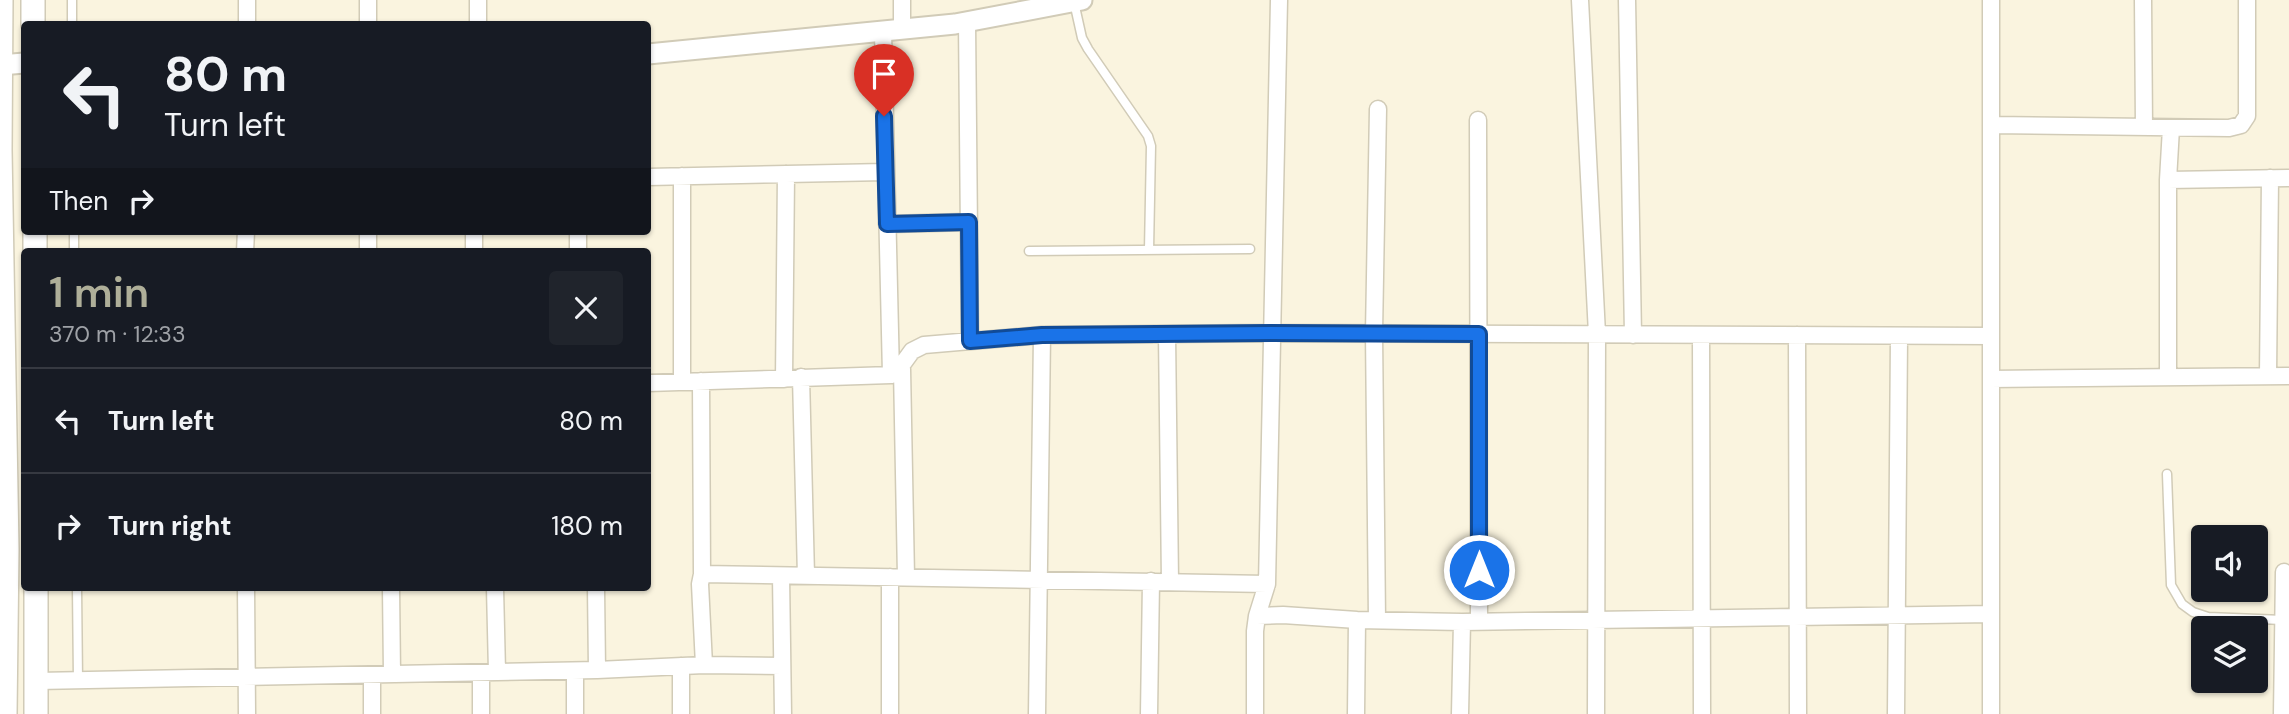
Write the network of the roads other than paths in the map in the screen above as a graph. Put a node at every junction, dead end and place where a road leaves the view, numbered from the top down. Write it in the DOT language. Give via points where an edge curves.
graph roads {
  1 [pos="1,0"];
  2 [pos="33,0"];
  3 [pos="72,0"];
  4 [pos="247,0"];
  5 [pos="368,0"];
  6 [pos="478,0"];
  7 [pos="902,0"];
  8 [pos="1279,0"];
  9 [pos="1580,0"];
  10 [pos="1627,0"];
  11 [pos="1991,0"];
  12 [pos="2143,0"];
  13 [pos="2247,0"];
  14 [pos="1069,1"];
  15 [pos="33,21"];
  16 [pos="72,21"];
  17 [pos="247,21"];
  18 [pos="368,21"];
  19 [pos="478,21"];
  20 [pos="967,22"];
  21 [pos="892,31"];
  22 [pos="651,54"];
  23 [pos="21,63"];
  24 [pos="1,65"];
  25 [pos="1378,110"];
  26 [pos="1478,120"];
  27 [pos="1991,125"];
  28 [pos="2144,127"];
  29 [pos="2171,128"];
  30 [pos="0,150"];
  31 [pos="885,172"];
  32 [pos="786,174"];
  33 [pos="682,176"];
  34 [pos="651,177"];
  35 [pos="2289,177"];
  36 [pos="2270,178"];
  37 [pos="2168,180"];
  38 [pos="969,222"];
  39 [pos="887,224"];
  40 [pos="1149,250"];
  41 [pos="1250,250"];
  42 [pos="1029,251"];
  43 [pos="1271,333"];
  44 [pos="1374,333"];
  45 [pos="1167,334"];
  46 [pos="1479,334"];
  47 [pos="1597,334"];
  48 [pos="1042,335"];
  49 [pos="1633,335"];
  50 [pos="1701,335"];
  51 [pos="1797,335"];
  52 [pos="1899,336"];
  53 [pos="1991,336"];
  54 [pos="970,341"];
  55 [pos="896,372"];
  56 [pos="2268,376"];
  57 [pos="2289,376"];
  58 [pos="801,377"];
  59 [pos="2168,377"];
  60 [pos="784,379"];
  61 [pos="1991,379"];
  62 [pos="701,381"];
  63 [pos="682,382"];
  64 [pos="651,383"];
  65 [pos="2,408"];
  66 [pos="2167,474"];
  67 [pos="2284,572"];
  68 [pos="702,574"];
  69 [pos="781,576"];
  70 [pos="806,576"];
  71 [pos="898,577"];
  72 [pos="1040,580"];
  73 [pos="1151,582"];
  74 [pos="1170,582"];
  75 [pos="1267,584"];
  76 [pos="36,591"];
  77 [pos="77,591"];
  78 [pos="246,591"];
  79 [pos="391,591"];
  80 [pos="495,591"];
  81 [pos="596,591"];
  82 [pos="1991,614"];
  83 [pos="1257,616"];
  84 [pos="1895,616"];
  85 [pos="1798,617"];
  86 [pos="1701,618"];
  87 [pos="1357,620"];
  88 [pos="1377,620"];
  89 [pos="1597,620"];
  90 [pos="2283,620"];
  91 [pos="1462,622"];
  92 [pos="1479,622"];
  93 [pos="2286,664"];
  94 [pos="704,665"];
  95 [pos="681,666"];
  96 [pos="782,666"];
  97 [pos="597,670"];
  98 [pos="575,671"];
  99 [pos="489,672"];
  100 [pos="3,674"];
  101 [pos="392,674"];
  102 [pos="372,675"];
  103 [pos="247,677"];
  104 [pos="37,681"];
  105 [pos="78,681"];
  106 [pos="5,714"];
  107 [pos="36,714"];
  108 [pos="247,714"];
  109 [pos="372,714"];
  110 [pos="481,714"];
  111 [pos="575,714"];
  112 [pos="681,714"];
  113 [pos="783,714"];
  114 [pos="890,714"];
  115 [pos="1037,714"];
  116 [pos="1149,714"];
  117 [pos="1255,714"];
  118 [pos="1356,714"];
  119 [pos="1460,714"];
  120 [pos="1596,714"];
  121 [pos="1702,714"];
  122 [pos="1798,714"];
  123 [pos="1896,714"];
  124 [pos="1991,714"];
  125 [pos="2282,714"];
  1 -- 24 [label="main road"];
  2 -- 15 [label="main road"];
  3 -- 16 [label="lane"];
  4 -- 17 [label="street"];
  5 -- 18 [label="street"];
  6 -- 19 [label="street"];
  7 -- 21 [label="street"];
  8 -- 43 [label="street"];
  9 -- 47 [label="street"];
  10 -- 49 [label="street"];
  11 -- 27 [label="street"];
  12 -- 28 [label="street"];
  13 -- 29 [label="street" via="2247,116 2241,125 2229,128"];
  14 -- 20 [label="street"];
  14 -- 40 [label="lane" via="1088,49 1148,135"];
  20 -- 21 [label="street"];
  20 -- 38 [label="street"];
  21 -- 22 [label="street"];
  21 -- 31 [label="street"];
  23 -- 24 [label="street"];
  24 -- 30 [label="main road"];
  25 -- 44 [label="street"];
  26 -- 46 [label="street"];
  27 -- 28 [label="street"];
  27 -- 53 [label="street"];
  28 -- 29 [label="street"];
  29 -- 37 [label="street"];
  30 -- 65 [label="main road"];
  31 -- 32 [label="street"];
  31 -- 39 [label="street"];
  32 -- 33 [label="street"];
  32 -- 60 [label="street"];
  33 -- 34 [label="street"];
  33 -- 63 [label="street"];
  35 -- 36 [label="street"];
  36 -- 37 [label="street"];
  36 -- 56 [label="street"];
  37 -- 59 [label="street"];
  38 -- 39 [label="street"];
  38 -- 54 [label="street"];
  39 -- 55 [label="street"];
  40 -- 41 [label="lane"];
  40 -- 42 [label="lane"];
  43 -- 44 [label="street"];
  43 -- 45 [label="street"];
  43 -- 75 [label="street"];
  44 -- 46 [label="street"];
  44 -- 88 [label="street"];
  45 -- 48 [label="street"];
  45 -- 74 [label="street"];
  46 -- 47 [label="street"];
  46 -- 92 [label="street"];
  47 -- 49 [label="street"];
  47 -- 89 [label="street"];
  48 -- 54 [label="street"];
  48 -- 72 [label="street"];
  49 -- 50 [label="street"];
  50 -- 51 [label="street"];
  50 -- 86 [label="street"];
  51 -- 52 [label="street"];
  51 -- 85 [label="street"];
  52 -- 53 [label="street"];
  52 -- 84 [label="street"];
  53 -- 61 [label="street"];
  54 -- 55 [label="street" via="923,345 912,351"];
  55 -- 58 [label="street"];
  55 -- 71 [label="street"];
  56 -- 57 [label="street"];
  56 -- 59 [label="street"];
  58 -- 60 [label="street"];
  58 -- 70 [label="street"];
  59 -- 61 [label="street"];
  60 -- 62 [label="street"];
  61 -- 82 [label="street"];
  62 -- 63 [label="street"];
  62 -- 68 [label="street"];
  63 -- 64 [label="street"];
  65 -- 100 [label="main road"];
  66 -- 90 [label="lane" via="2171,585 2182,604 2208,617"];
  67 -- 90 [label="street"];
  68 -- 69 [label="street"];
  68 -- 94 [label="street"];
  69 -- 70 [label="street"];
  69 -- 96 [label="street"];
  70 -- 71 [label="street"];
  71 -- 72 [label="street"];
  71 -- 114 [label="street"];
  72 -- 73 [label="street"];
  72 -- 115 [label="street"];
  73 -- 74 [label="street"];
  73 -- 116 [label="street"];
  74 -- 75 [label="street"];
  75 -- 83 [label="street"];
  76 -- 104 [label="main road"];
  77 -- 105 [label="lane"];
  78 -- 103 [label="street"];
  79 -- 101 [label="street"];
  80 -- 99 [label="street"];
  81 -- 97 [label="street"];
  82 -- 84 [label="street"];
  82 -- 124 [label="street"];
  83 -- 87 [label="street"];
  83 -- 117 [label="street"];
  84 -- 85 [label="street"];
  84 -- 123 [label="street"];
  85 -- 86 [label="street"];
  85 -- 122 [label="street"];
  86 -- 89 [label="street"];
  86 -- 121 [label="street"];
  87 -- 88 [label="street"];
  87 -- 118 [label="street"];
  88 -- 91 [label="street"];
  89 -- 92 [label="street"];
  89 -- 120 [label="street"];
  90 -- 93 [label="street"];
  91 -- 92 [label="street"];
  91 -- 119 [label="street"];
  93 -- 125 [label="street"];
  94 -- 95 [label="street"];
  94 -- 96 [label="street"];
  95 -- 97 [label="street"];
  95 -- 112 [label="street"];
  96 -- 113 [label="street"];
  97 -- 98 [label="street"];
  98 -- 99 [label="street"];
  98 -- 111 [label="street"];
  99 -- 101 [label="street"];
  99 -- 110 [label="street"];
  100 -- 106 [label="main road"];
  101 -- 102 [label="street"];
  102 -- 103 [label="street"];
  102 -- 109 [label="street"];
  103 -- 105 [label="street"];
  103 -- 108 [label="street"];
  104 -- 105 [label="street"];
  104 -- 107 [label="main road"];
}
